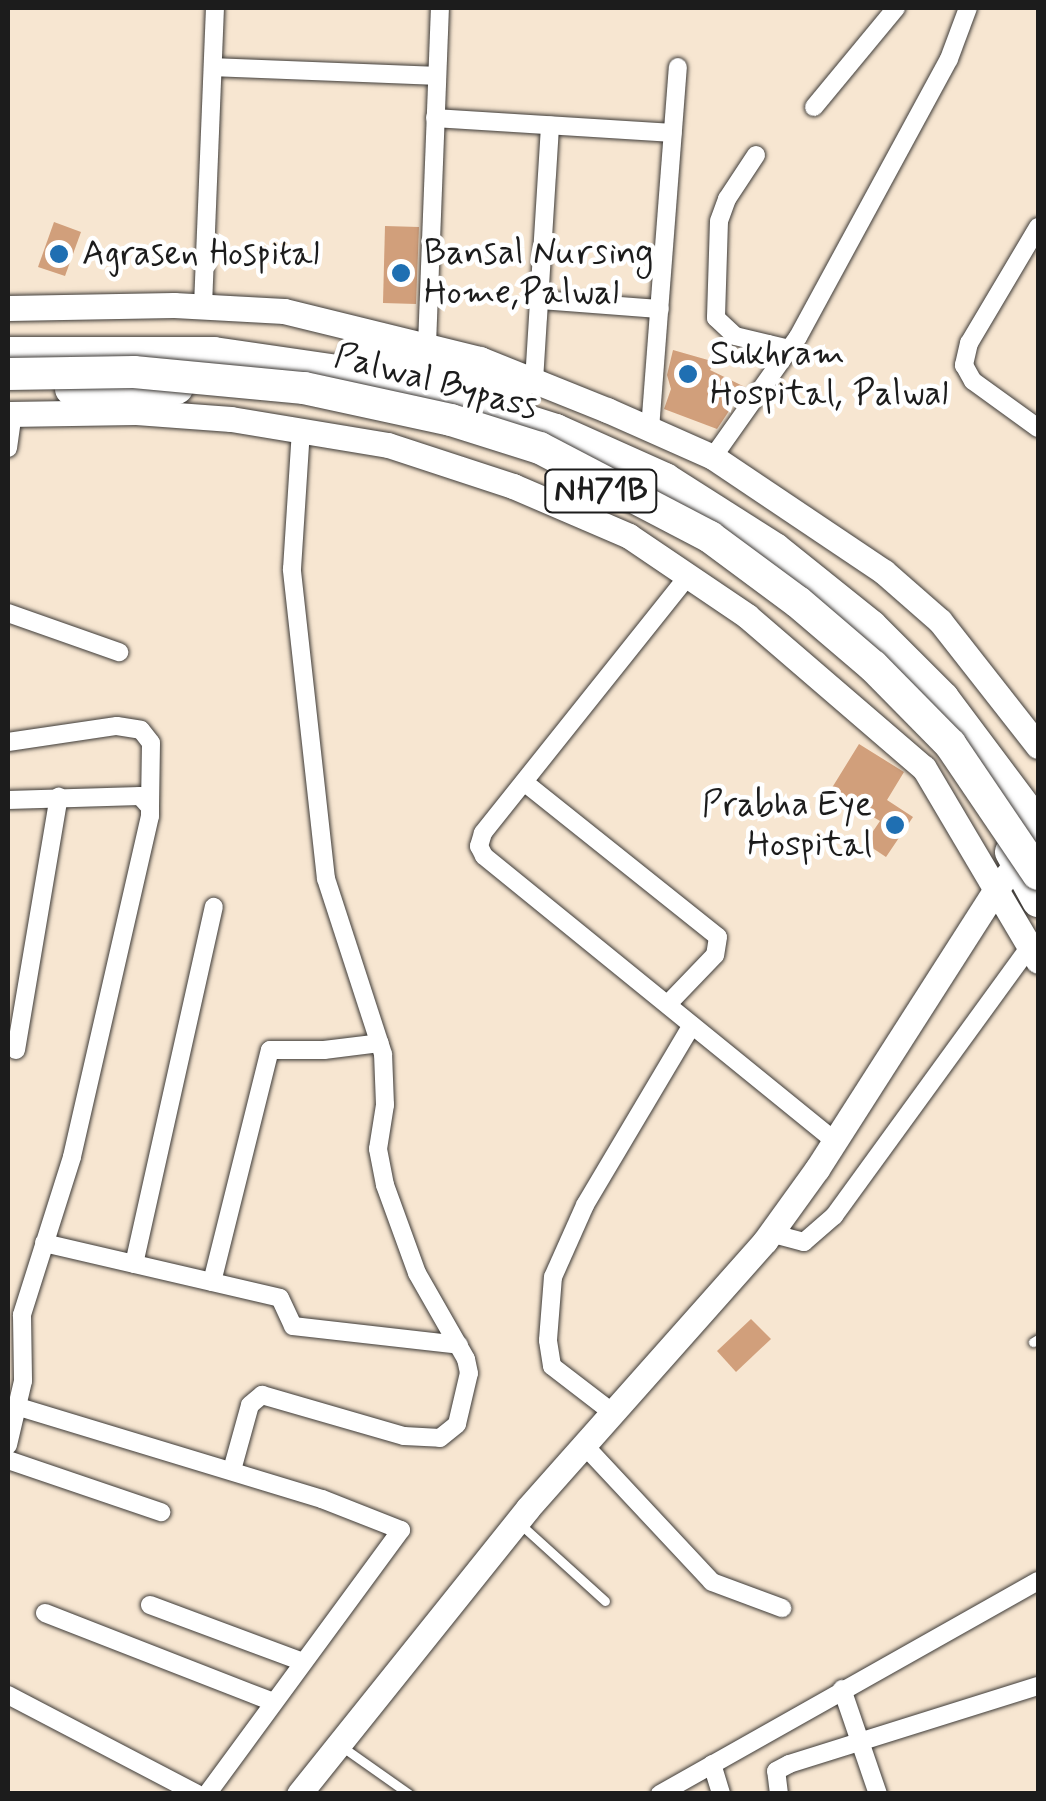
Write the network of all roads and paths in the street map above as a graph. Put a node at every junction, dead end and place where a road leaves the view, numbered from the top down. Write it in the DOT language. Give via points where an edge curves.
graph roads {
  1 [pos="215,8"];
  2 [pos="440,8"];
  3 [pos="896,8"];
  4 [pos="968,8"];
  5 [pos="213,67"];
  6 [pos="678,67"];
  7 [pos="437,76"];
  8 [pos="814,107"];
  9 [pos="436,118"];
  10 [pos="550,125"];
  11 [pos="673,132"];
  12 [pos="756,154"];
  13 [pos="1038,227"];
  14 [pos="540,300"];
  15 [pos="203,306"];
  16 [pos="8,308"];
  17 [pos="660,309"];
  18 [pos="8,332"];
  19 [pos="426,345"];
  20 [pos="790,349"];
  21 [pos="8,353"];
  22 [pos="8,374"];
  23 [pos="534,381"];
  24 [pos="9,406"];
  25 [pos="1038,428"];
  26 [pos="650,429"];
  27 [pos="301,431"];
  28 [pos="8,448"];
  29 [pos="712,457"];
  30 [pos="688,576"];
  31 [pos="8,613"];
  32 [pos="119,652"];
  33 [pos="8,742"];
  34 [pos="1038,746"];
  35 [pos="524,782"];
  36 [pos="59,798"];
  37 [pos="1038,798"];
  38 [pos="8,800"];
  39 [pos="150,807"];
  40 [pos="1038,824"];
  41 [pos="1038,837"];
  42 [pos="1028,868"];
  43 [pos="996,889"];
  44 [pos="1038,900"];
  45 [pos="214,907"];
  46 [pos="1034,954"];
  47 [pos="668,1004"];
  48 [pos="692,1025"];
  49 [pos="380,1043"];
  50 [pos="16,1050"];
  51 [pos="834,1141"];
  52 [pos="770,1233"];
  53 [pos="44,1243"];
  54 [pos="134,1264"];
  55 [pos="212,1282"];
  56 [pos="459,1345"];
  57 [pos="19,1407"];
  58 [pos="612,1412"];
  59 [pos="8,1445"];
  60 [pos="584,1445"];
  61 [pos="8,1460"];
  62 [pos="232,1470"];
  63 [pos="162,1512"];
  64 [pos="518,1521"];
  65 [pos="1038,1581"];
  66 [pos="605,1600"];
  67 [pos="150,1605"];
  68 [pos="782,1608"];
  69 [pos="44,1613"];
  70 [pos="303,1662"];
  71 [pos="1038,1686"];
  72 [pos="842,1688"];
  73 [pos="8,1695"];
  74 [pos="273,1702"];
  75 [pos="861,1741"];
  76 [pos="339,1744"];
  77 [pos="712,1764"];
  78 [pos="197,1794"];
  79 [pos="207,1794"];
  80 [pos="299,1794"];
  81 [pos="408,1794"];
  82 [pos="660,1794"];
  83 [pos="721,1794"];
  84 [pos="779,1794"];
  85 [pos="878,1794"];
  1 -- 5 [label="street"];
  2 -- 7 [label="street"];
  3 -- 8 [label="street"];
  4 -- 20 [label="street" via="949,59"];
  5 -- 7 [label="street"];
  5 -- 15 [label="street"];
  6 -- 11 [label="street"];
  7 -- 9 [label="street"];
  9 -- 10 [label="street"];
  9 -- 19 [label="street"];
  10 -- 11 [label="street"];
  10 -- 14 [label="street"];
  11 -- 17 [label="street"];
  12 -- 20 [label="street" via="719,222 716,318 735,336"];
  13 -- 25 [label="street" via="968,343 964,366 973,381"];
  14 -- 17 [label="street"];
  14 -- 23 [label="street"];
  15 -- 16 [label="street"];
  15 -- 19 [label="street" via="284,311"];
  17 -- 26 [label="street"];
  18 -- 37 [label="highway" via="186,331 304,346 423,366 530,400 680,473 826,575 925,660"];
  19 -- 23 [label="street"];
  20 -- 29 [label="street"];
  21 -- 40 [label="highway, Palwal Bypass" via="214,354 338,371 452,396 556,430 665,478 775,549 871,626 943,698"];
  22 -- 42 [label="highway, Palwal Bypass, bridge" via="134,372 304,388 451,420 540,448 710,537 813,614 950,744"];
  23 -- 26 [label="street"];
  24 -- 27 [label="street" via="231,419"];
  24 -- 28 [label="street"];
  24 -- 42 [label="highway, NH71B" via="191,388 308,400 467,436 578,480 703,544 855,662 924,730"];
  26 -- 29 [label="street"];
  27 -- 30 [label="street" via="388,445 513,486 629,536"];
  27 -- 49 [label="street" via="292,569 320,833 336,921"];
  29 -- 34 [label="street" via="884,572 940,622"];
  30 -- 35 [label="street"];
  30 -- 43 [label="street" via="747,616 924,768"];
  31 -- 32 [label="street"];
  33 -- 39 [label="street" via="117,726 145,731 151,743"];
  35 -- 47 [label="street" via="483,833 481,851"];
  35 -- 47 [label="street" via="718,938 715,955"];
  36 -- 38 [label="street"];
  36 -- 39 [label="street" via="140,796"];
  36 -- 50 [label="street"];
  39 -- 53 [label="street" via="85,1106"];
  41 -- 42 [label="street"];
  42 -- 43 [label="street"];
  42 -- 44 [label="highway, NH71B"];
  43 -- 46 [label="street"];
  43 -- 51 [label="street"];
  45 -- 54 [label="street"];
  46 -- 52 [label="street" via="834,1216 804,1242"];
  47 -- 48 [label="street"];
  48 -- 51 [label="street"];
  48 -- 58 [label="street" via="584,1205 554,1277 552,1366"];
  49 -- 55 [label="street" via="270,1050"];
  49 -- 56 [label="street" via="385,1084 378,1150 385,1185 417,1272"];
  51 -- 52 [label="street"];
  52 -- 58 [label="street"];
  53 -- 54 [label="street"];
  53 -- 57 [label="street" via="22,1315"];
  54 -- 55 [label="street"];
  55 -- 56 [label="street" via="280,1298 293,1326"];
  56 -- 62 [label="street" via="469,1374 451,1433 404,1436 262,1396 250,1406"];
  57 -- 59 [label="street"];
  57 -- 62 [label="street"];
  58 -- 60 [label="street"];
  60 -- 64 [label="street"];
  60 -- 68 [label="street" via="712,1582"];
  61 -- 63 [label="street"];
  62 -- 70 [label="street" via="400,1530"];
  64 -- 66 [label="lane"];
  64 -- 76 [label="street"];
  65 -- 72 [label="street"];
  67 -- 70 [label="street"];
  69 -- 74 [label="street"];
  70 -- 74 [label="street"];
  71 -- 75 [label="street"];
  72 -- 75 [label="street"];
  72 -- 77 [label="street"];
  73 -- 78 [label="street"];
  74 -- 79 [label="street"];
  75 -- 84 [label="street" via="780,1768"];
  75 -- 85 [label="street"];
  76 -- 80 [label="street"];
  76 -- 81 [label="lane"];
  77 -- 82 [label="street"];
  77 -- 83 [label="street"];
}
